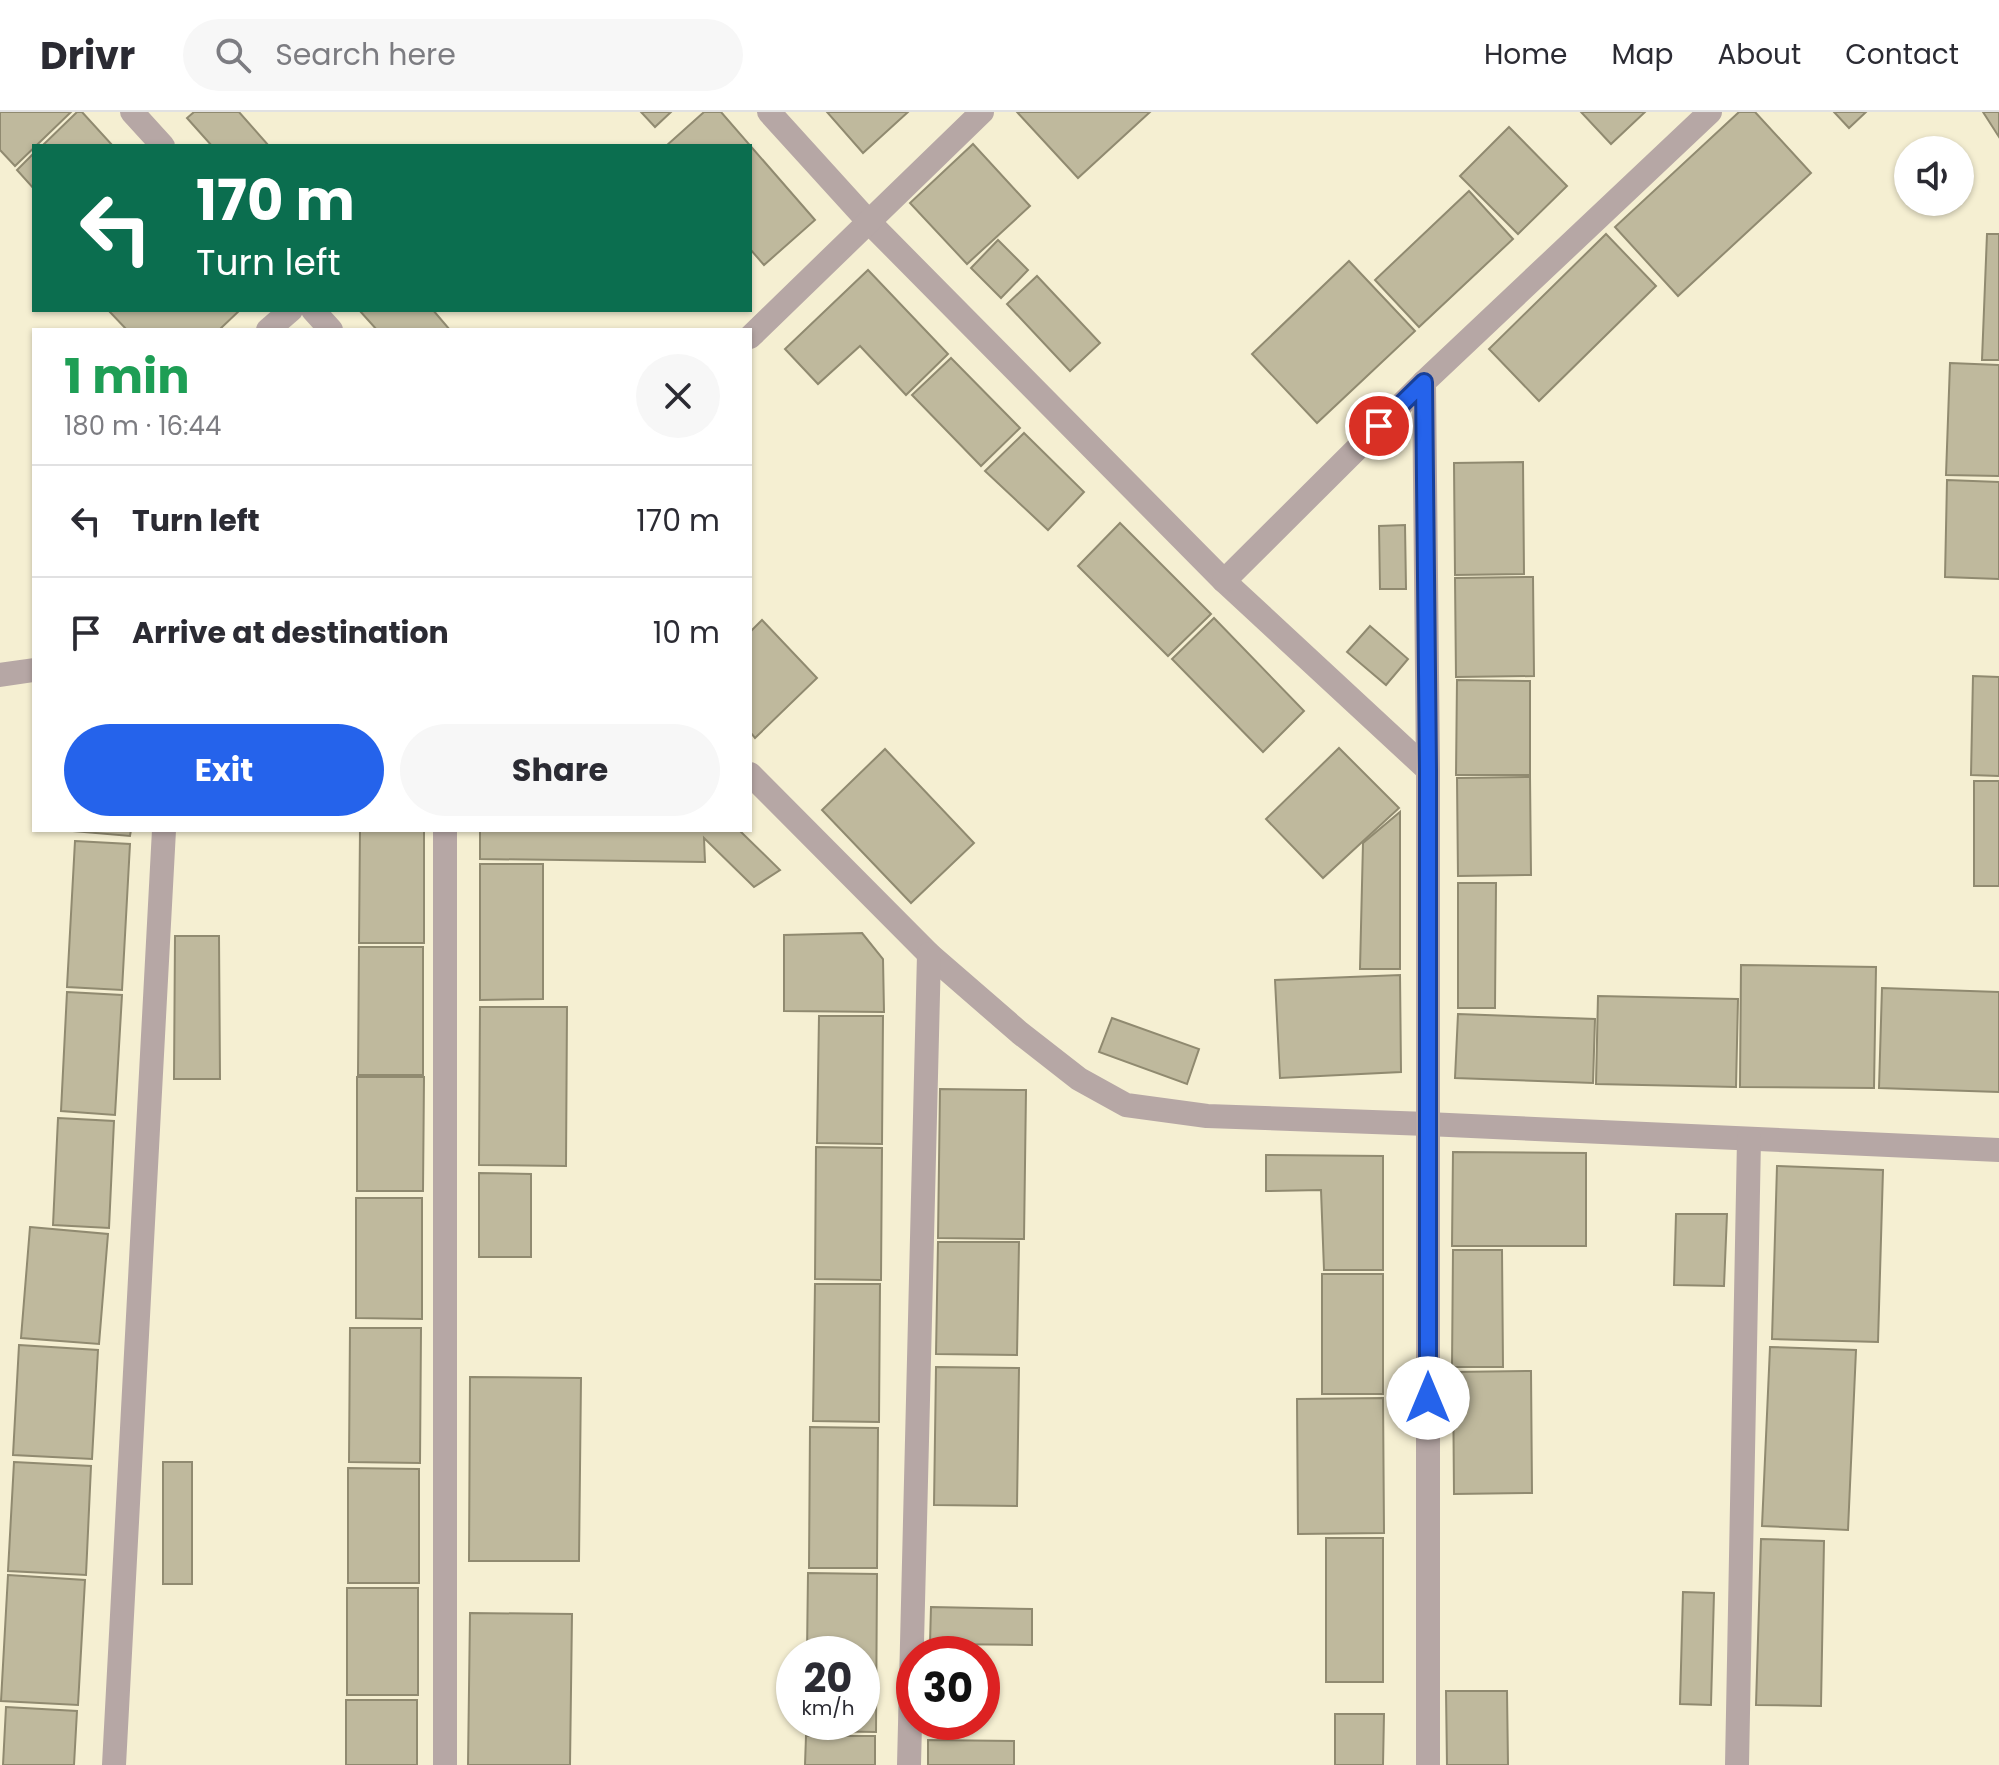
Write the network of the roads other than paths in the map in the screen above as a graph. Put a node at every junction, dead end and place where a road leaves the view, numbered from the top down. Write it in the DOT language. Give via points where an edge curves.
graph roads {
  1 [pos="132,112"];
  2 [pos="769,112"];
  3 [pos="982,112"];
  4 [pos="1710,112"];
  5 [pos="161,144"];
  6 [pos="868,221"];
  7 [pos="289,312"];
  8 [pos="315,312"];
  9 [pos="270,328"];
  10 [pos="329,328"];
  11 [pos="752,335"];
  12 [pos="1424,382"];
  13 [pos="1224,581"];
  14 [pos="32,670"];
  15 [pos="0,675"];
  16 [pos="1428,770"];
  17 [pos="752,776"];
  18 [pos="164,832"];
  19 [pos="445,832"];
  20 [pos="929,954"];
  21 [pos="1427,1124"];
  22 [pos="1749,1139"];
  23 [pos="1999,1150"];
  24 [pos="114,1765"];
  25 [pos="445,1765"];
  26 [pos="909,1765"];
  27 [pos="1428,1765"];
  28 [pos="1737,1765"];
  1 -- 5 [label="street"];
  2 -- 6 [label="street"];
  3 -- 6 [label="street"];
  4 -- 12 [label="street"];
  6 -- 11 [label="street"];
  6 -- 13 [label="street"];
  7 -- 9 [label="street"];
  8 -- 10 [label="street"];
  12 -- 13 [label="street"];
  12 -- 16 [label="street"];
  13 -- 16 [label="street"];
  14 -- 15 [label="street"];
  16 -- 21 [label="street"];
  17 -- 20 [label="street"];
  18 -- 24 [label="street"];
  19 -- 25 [label="street"];
  20 -- 21 [label="street" via="1079,1079 1126,1105 1207,1116"];
  20 -- 26 [label="street"];
  21 -- 22 [label="street"];
  21 -- 27 [label="street"];
  22 -- 23 [label="street"];
  22 -- 28 [label="street"];
}
